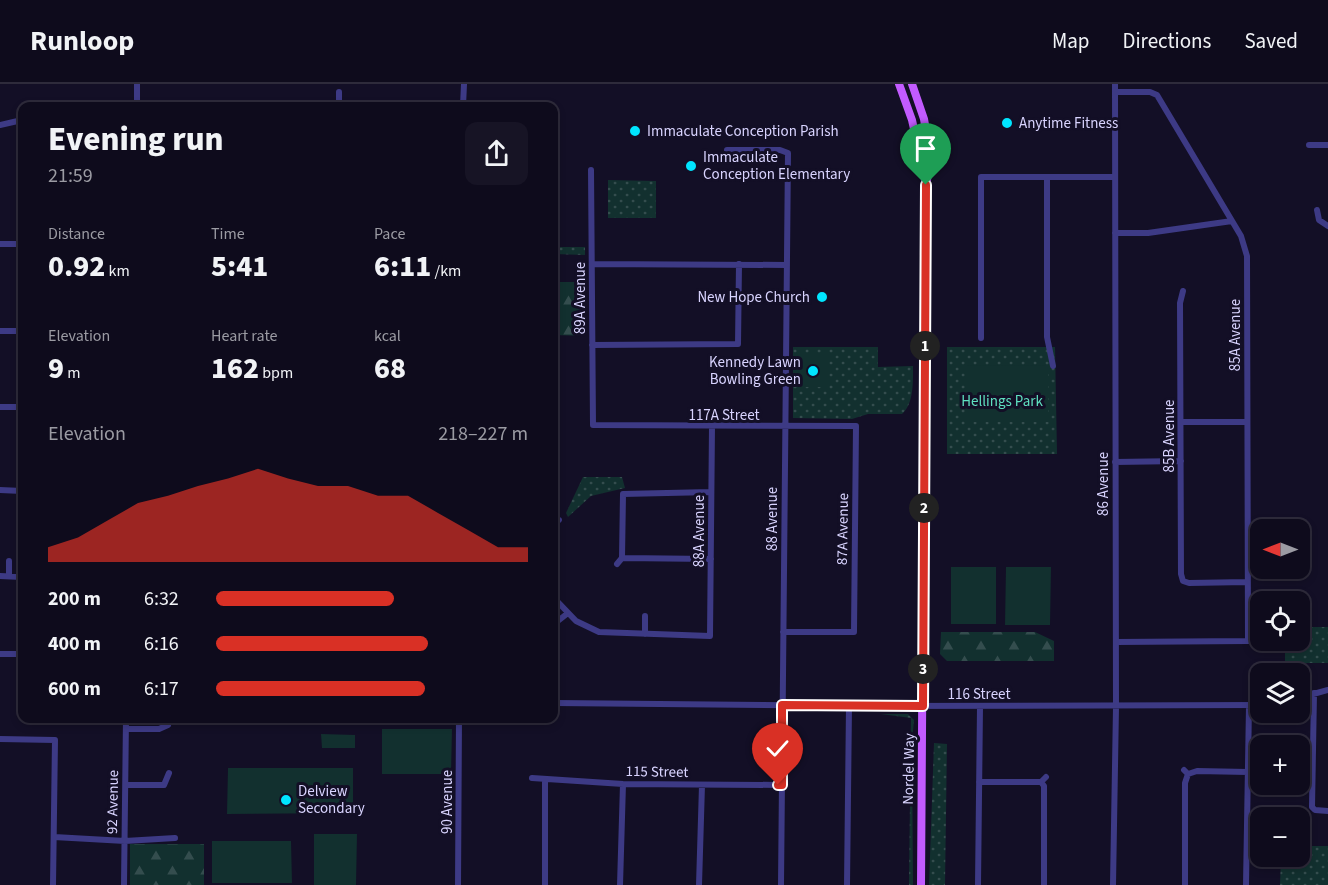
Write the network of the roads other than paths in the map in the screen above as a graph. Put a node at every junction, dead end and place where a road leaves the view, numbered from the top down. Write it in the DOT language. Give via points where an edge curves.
graph roads {
  1 [pos="137,84"];
  2 [pos="464,84"];
  3 [pos="899,84"];
  4 [pos="912,84"];
  5 [pos="1115,84"];
  6 [pos="339,92"];
  7 [pos="1115,92"];
  8 [pos="137,102"];
  9 [pos="339,102"];
  10 [pos="463,102"];
  11 [pos="18,121"];
  12 [pos="0,124"];
  13 [pos="1309,145"];
  14 [pos="1328,145"];
  15 [pos="728,150"];
  16 [pos="591,170"];
  17 [pos="1047,177"];
  18 [pos="1115,177"];
  19 [pos="926,185"];
  20 [pos="1317,210"];
  21 [pos="1232,221"];
  22 [pos="1328,226"];
  23 [pos="1115,233"];
  24 [pos="0,244"];
  25 [pos="18,244"];
  26 [pos="592,264"];
  27 [pos="740,264"];
  28 [pos="787,265"];
  29 [pos="1183,291"];
  30 [pos="0,331"];
  31 [pos="18,331"];
  32 [pos="981,338"];
  33 [pos="592,345"];
  34 [pos="1053,366"];
  35 [pos="0,407"];
  36 [pos="18,407"];
  37 [pos="1247,422"];
  38 [pos="1181,423"];
  39 [pos="593,425"];
  40 [pos="712,426"];
  41 [pos="856,426"];
  42 [pos="785,427"];
  43 [pos="1181,461"];
  44 [pos="1115,462"];
  45 [pos="0,489"];
  46 [pos="18,491"];
  47 [pos="711,492"];
  48 [pos="711,559"];
  49 [pos="9,561"];
  50 [pos="0,576"];
  51 [pos="9,576"];
  52 [pos="18,576"];
  53 [pos="1247,582"];
  54 [pos="558,602"];
  55 [pos="568,613"];
  56 [pos="645,616"];
  57 [pos="558,621"];
  58 [pos="783,632"];
  59 [pos="645,634"];
  60 [pos="1116,642"];
  61 [pos="0,654"];
  62 [pos="18,654"];
  63 [pos="1328,690"];
  64 [pos="1314,693"];
  65 [pos="1310,694"];
  66 [pos="558,703"];
  67 [pos="782,705"];
  68 [pos="849,706"];
  69 [pos="923,706"];
  70 [pos="1249,706"];
  71 [pos="980,707"];
  72 [pos="1116,707"];
  73 [pos="126,723"];
  74 [pos="459,723"];
  75 [pos="168,725"];
  76 [pos="126,729"];
  77 [pos="0,740"];
  78 [pos="1248,772"];
  79 [pos="169,773"];
  80 [pos="532,778"];
  81 [pos="545,780"];
  82 [pos="979,782"];
  83 [pos="623,784"];
  84 [pos="702,784"];
  85 [pos="126,785"];
  86 [pos="782,785"];
  87 [pos="1328,811"];
  88 [pos="54,837"];
  89 [pos="175,838"];
  90 [pos="125,841"];
  91 [pos="53,885"];
  92 [pos="124,885"];
  93 [pos="458,885"];
  94 [pos="544,885"];
  95 [pos="620,885"];
  96 [pos="699,885"];
  97 [pos="781,885"];
  98 [pos="847,885"];
  99 [pos="921,885"];
  100 [pos="978,885"];
  101 [pos="1044,885"];
  102 [pos="1052,885"];
  103 [pos="1113,885"];
  104 [pos="1185,885"];
  105 [pos="1246,885"];
  1 -- 8 [label="street"];
  2 -- 10 [label="street"];
  3 -- 19 [label="main road, Nordel Way" via="912,120"];
  4 -- 19 [label="main road, Nordel Way" via="930,149 932,166"];
  5 -- 7 [label="street, 86 Avenue"];
  6 -- 9 [label="street"];
  7 -- 18 [label="street, 86 Avenue"];
  7 -- 21 [label="street, 85A Avenue" via="1157,95"];
  11 -- 12 [label="street"];
  13 -- 14 [label="street"];
  15 -- 28 [label="street, 88 Avenue" via="788,153"];
  16 -- 26 [label="street, 89A Avenue"];
  17 -- 18 [label="street"];
  17 -- 32 [label="street" via="981,177"];
  17 -- 34 [label="street" via="1047,337"];
  18 -- 23 [label="street, 86 Avenue"];
  19 -- 69 [label="main road, Nordel Way"];
  20 -- 22 [label="street" via="1319,220"];
  21 -- 23 [label="street" via="1148,233"];
  21 -- 37 [label="street, 85A Avenue" via="1247,256"];
  23 -- 44 [label="street, 86 Avenue"];
  24 -- 25 [label="street"];
  26 -- 27 [label="street"];
  26 -- 33 [label="street, 89A Avenue"];
  27 -- 28 [label="street"];
  27 -- 33 [label="street" via="738,344"];
  28 -- 42 [label="street, 88 Avenue"];
  29 -- 38 [label="street, 85B Avenue"];
  30 -- 31 [label="street"];
  33 -- 39 [label="street, 89A Avenue"];
  35 -- 36 [label="street"];
  37 -- 38 [label="street"];
  37 -- 53 [label="street, 85A Avenue"];
  38 -- 43 [label="street, 85B Avenue"];
  39 -- 40 [label="street, 117A Street"];
  40 -- 42 [label="street, 117A Street"];
  40 -- 47 [label="street, 88A Avenue"];
  41 -- 42 [label="street, 117A Street"];
  41 -- 58 [label="street, 87A Avenue" via="854,632"];
  42 -- 58 [label="street, 88 Avenue"];
  43 -- 44 [label="street"];
  43 -- 53 [label="street, 85B Avenue" via="1184,581"];
  44 -- 60 [label="street, 86 Avenue"];
  45 -- 46 [label="street"];
  47 -- 48 [label="street, 88A Avenue"];
  47 -- 48 [label="street" via="623,494 620,561"];
  48 -- 59 [label="street, 88A Avenue" via="710,636"];
  49 -- 51 [label="street"];
  50 -- 51 [label="street"];
  51 -- 52 [label="street"];
  53 -- 60 [label="street, 85A Avenue" via="1248,641"];
  54 -- 55 [label="street"];
  55 -- 57 [label="street"];
  55 -- 59 [label="street" via="593,630"];
  56 -- 59 [label="street"];
  58 -- 67 [label="street, 88 Avenue"];
  60 -- 72 [label="street, 86 Avenue"];
  61 -- 62 [label="street"];
  63 -- 64 [label="street"];
  64 -- 65 [label="street"];
  64 -- 87 [label="street" via="1312,807"];
  66 -- 67 [label="street, 116 Street"];
  67 -- 68 [label="street, 116 Street"];
  67 -- 86 [label="street, 88 Avenue"];
  68 -- 69 [label="street, 116 Street"];
  68 -- 98 [label="street"];
  69 -- 71 [label="street, 116 Street"];
  69 -- 99 [label="main road, Nordel Way"];
  70 -- 72 [label="street, 116 Street"];
  70 -- 78 [label="street"];
  71 -- 72 [label="street, 116 Street"];
  71 -- 82 [label="street"];
  72 -- 103 [label="street, 86 Avenue"];
  73 -- 76 [label="street, 92 Avenue"];
  74 -- 93 [label="street, 90 Avenue"];
  75 -- 76 [label="street" via="159,729"];
  76 -- 85 [label="street, 92 Avenue"];
  77 -- 88 [label="street" via="55,740"];
  78 -- 104 [label="street" via="1186,772"];
  78 -- 105 [label="street"];
  79 -- 85 [label="street" via="164,785"];
  80 -- 81 [label="street, 115 Street"];
  81 -- 83 [label="street, 115 Street"];
  81 -- 94 [label="street"];
  82 -- 100 [label="street"];
  82 -- 101 [label="street" via="1044,779"];
  83 -- 84 [label="street, 115 Street"];
  83 -- 95 [label="street"];
  84 -- 86 [label="street, 115 Street"];
  84 -- 96 [label="street"];
  85 -- 90 [label="street, 92 Avenue"];
  86 -- 97 [label="street, 88 Avenue"];
  88 -- 90 [label="street"];
  88 -- 91 [label="street"];
  89 -- 90 [label="street"];
  90 -- 92 [label="street, 92 Avenue"];
  101 -- 102 [label="street"];
}
